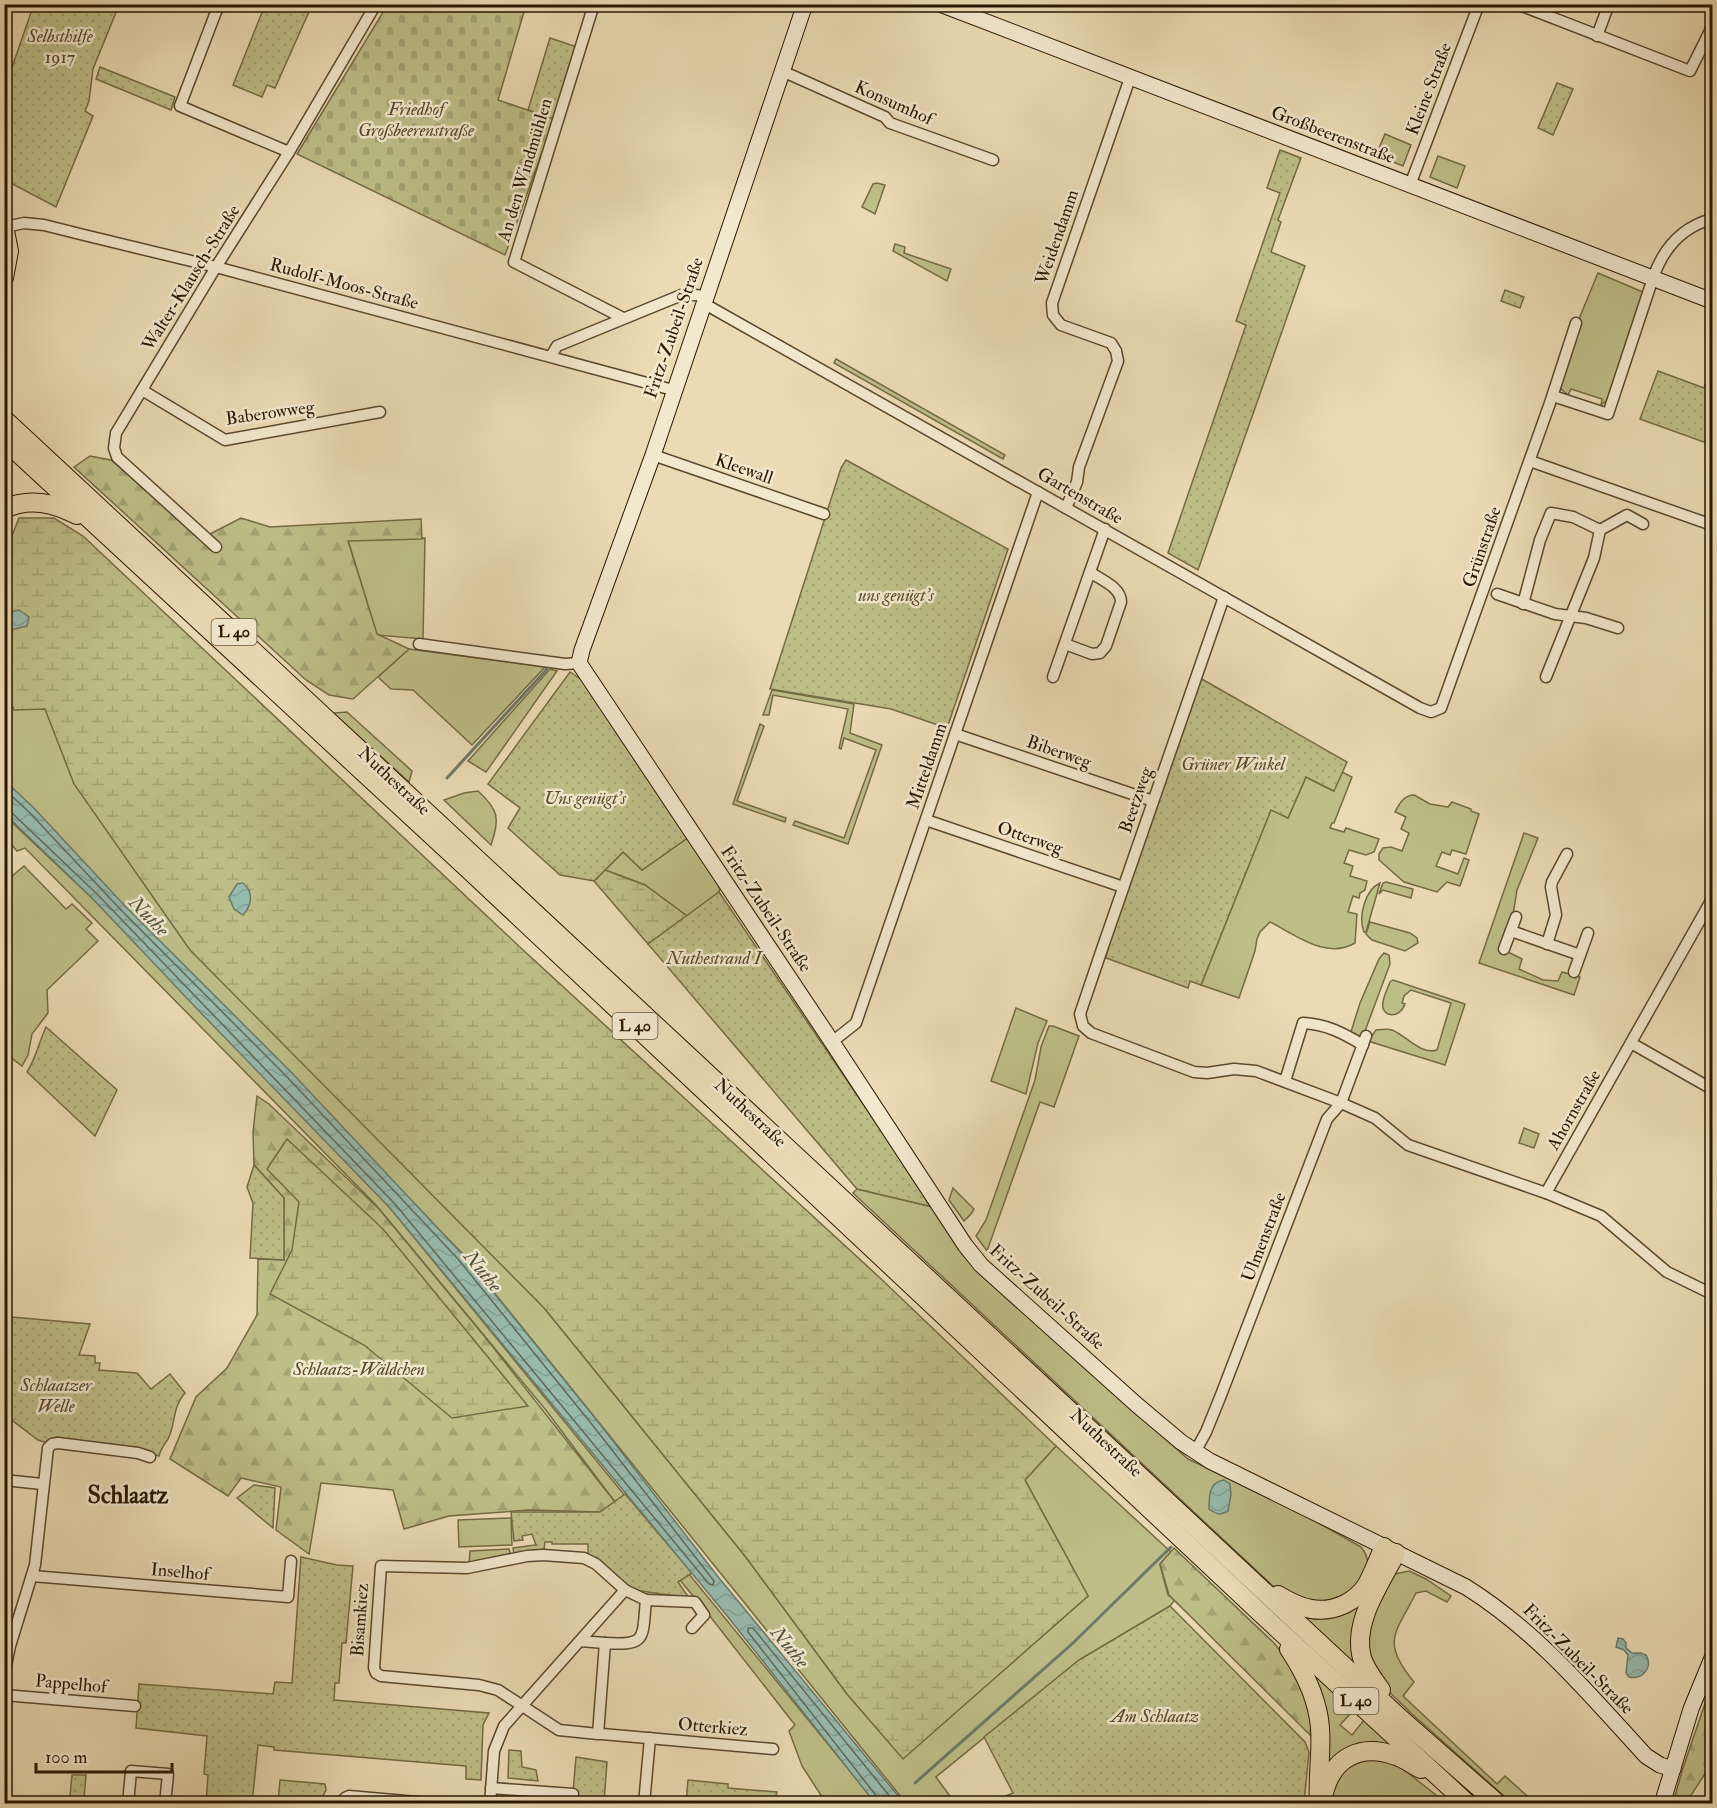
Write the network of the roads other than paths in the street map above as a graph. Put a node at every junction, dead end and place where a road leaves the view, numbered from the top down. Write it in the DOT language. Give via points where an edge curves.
graph roads {
  1 [pos="219,4"];
  2 [pos="376,4"];
  3 [pos="594,4"];
  4 [pos="805,4"];
  5 [pos="940,4"];
  6 [pos="1479,4"];
  7 [pos="1517,4"];
  8 [pos="1609,4"];
  9 [pos="1713,27"];
  10 [pos="1597,36"];
  11 [pos="782,71"];
  12 [pos="1130,78"];
  13 [pos="289,152"];
  14 [pos="993,160"];
  15 [pos="1410,185"];
  16 [pos="1713,219"];
  17 [pos="5,226"];
  18 [pos="216,267"];
  19 [pos="4,278"];
  20 [pos="1653,278"];
  21 [pos="704,299"];
  22 [pos="1713,301"];
  23 [pos="623,318"];
  24 [pos="1576,323"];
  25 [pos="551,356"];
  26 [pos="142,390"];
  27 [pos="673,390"];
  28 [pos="1553,396"];
  29 [pos="4,408"];
  30 [pos="380,412"];
  31 [pos="4,419"];
  32 [pos="4,440"];
  33 [pos="34,447"];
  34 [pos="653,454"];
  35 [pos="1530,460"];
  36 [pos="1038,492"];
  37 [pos="1066,508"];
  38 [pos="4,509"];
  39 [pos="824,514"];
  40 [pos="1643,524"];
  41 [pos="1713,525"];
  42 [pos="97,526"];
  43 [pos="1105,529"];
  44 [pos="1600,530"];
  45 [pos="216,547"];
  46 [pos="1090,572"];
  47 [pos="1497,594"];
  48 [pos="1224,597"];
  49 [pos="1523,604"];
  50 [pos="1569,617"];
  51 [pos="1618,628"];
  52 [pos="419,644"];
  53 [pos="1065,644"];
  54 [pos="579,663"];
  55 [pos="1053,677"];
  56 [pos="1546,677"];
  57 [pos="1441,708"];
  58 [pos="955,734"];
  59 [pos="1153,801"];
  60 [pos="926,820"];
  61 [pos="1567,855"];
  62 [pos="1123,887"];
  63 [pos="1713,899"];
  64 [pos="1516,917"];
  65 [pos="1511,931"];
  66 [pos="1588,933"];
  67 [pos="1547,944"];
  68 [pos="1504,949"];
  69 [pos="1580,955"];
  70 [pos="1574,972"];
  71 [pos="832,1042"];
  72 [pos="1631,1043"];
  73 [pos="1285,1082"];
  74 [pos="1713,1089"];
  75 [pos="1341,1102"];
  76 [pos="1546,1193"];
  77 [pos="1713,1294"];
  78 [pos="1195,1452"];
  79 [pos="150,1457"];
  80 [pos="4,1480"];
  81 [pos="42,1484"];
  82 [pos="1390,1550"];
  83 [pos="291,1561"];
  84 [pos="32,1576"];
  85 [pos="1255,1582"];
  86 [pos="624,1590"];
  87 [pos="646,1600"];
  88 [pos="1269,1621"];
  89 [pos="692,1628"];
  90 [pos="580,1641"];
  91 [pos="605,1643"];
  92 [pos="7,1646"];
  93 [pos="1713,1658"];
  94 [pos="4,1675"];
  95 [pos="4,1695"];
  96 [pos="135,1706"];
  97 [pos="522,1707"];
  98 [pos="1401,1719"];
  99 [pos="598,1734"];
  100 [pos="650,1738"];
  101 [pos="772,1749"];
  102 [pos="1673,1769"];
  103 [pos="1444,1781"];
  104 [pos="491,1788"];
  105 [pos="573,1794"];
  106 [pos="128,1803"];
  107 [pos="165,1803"];
  108 [pos="341,1803"];
  109 [pos="439,1803"];
  110 [pos="490,1803"];
  111 [pos="644,1803"];
  112 [pos="1318,1803"];
  113 [pos="1324,1803"];
  114 [pos="1468,1803"];
  115 [pos="1498,1803"];
  116 [pos="1662,1803"];
  1 -- 13 [label="street" via="180,106"];
  2 -- 13 [label="street, Walter-Klausch-Straße"];
  3 -- 23 [label="street, An den Windmühlen" via="514,262"];
  4 -- 11 [label="street, Fritz-Zubeil-Straße"];
  5 -- 12 [label="street, Großbeerenstraße"];
  6 -- 15 [label="street, Kleine Straße"];
  7 -- 10 [label="street"];
  8 -- 10 [label="street"];
  9 -- 10 [label="street" via="1690,71"];
  11 -- 14 [label="street, Konsumhof" via="885,117 890,123"];
  11 -- 21 [label="street, Fritz-Zubeil-Straße"];
  12 -- 15 [label="street, Großbeerenstraße"];
  12 -- 37 [label="street, Weidendamm" via="1052,303 1053,315 1061,325 1111,343 1118,361"];
  13 -- 18 [label="street, Walter-Klausch-Straße"];
  15 -- 20 [label="street, Großbeerenstraße"];
  16 -- 20 [label="street" via="1695,225 1676,239 1662,256"];
  17 -- 18 [label="street, Rudolf-Moos-Straße" via="44,225"];
  17 -- 19 [label="highway" via="9,251"];
  18 -- 25 [label="street, Rudolf-Moos-Straße"];
  18 -- 26 [label="street, Walter-Klausch-Straße"];
  20 -- 22 [label="street, Großbeerenstraße"];
  20 -- 28 [label="street" via="1608,414"];
  21 -- 23 [label="street" via="684,294"];
  21 -- 27 [label="street, Fritz-Zubeil-Straße"];
  21 -- 36 [label="street, Gartenstraße"];
  23 -- 25 [label="street" via="557,346"];
  24 -- 28 [label="street, Grünstraße"];
  25 -- 27 [label="street, Rudolf-Moos-Straße"];
  26 -- 30 [label="street, Baberowweg" via="225,440"];
  26 -- 45 [label="street, Walter-Klausch-Straße" via="116,433 117,457"];
  27 -- 34 [label="street, Fritz-Zubeil-Straße"];
  28 -- 35 [label="street, Grünstraße"];
  29 -- 33 [label="highway"];
  31 -- 33 [label="highway, Nuthestraße / L 40"];
  32 -- 42 [label="highway, Nuthestraße / L 40"];
  33 -- 85 [label="highway, Nuthestraße / L 40"];
  34 -- 39 [label="street, Kleewall"];
  34 -- 54 [label="street, Fritz-Zubeil-Straße"];
  35 -- 41 [label="street"];
  35 -- 57 [label="street, Grünstraße"];
  36 -- 37 [label="street, Gartenstraße"];
  36 -- 58 [label="street, Mitteldamm"];
  37 -- 43 [label="street, Gartenstraße"];
  38 -- 42 [label="highway" via="25,502 43,502"];
  40 -- 44 [label="street" via="1627,515"];
  42 -- 88 [label="highway, Nuthestraße / L 40"];
  43 -- 46 [label="street"];
  43 -- 48 [label="street, Gartenstraße"];
  44 -- 49 [label="street" via="1573,517 1551,513"];
  44 -- 50 [label="street" via="1594,558"];
  46 -- 53 [label="street"];
  46 -- 53 [label="street" via="1119,593 1121,602 1104,650 1092,654"];
  47 -- 49 [label="street"];
  48 -- 57 [label="street, Gartenstraße" via="1420,708 1431,712"];
  48 -- 59 [label="street, Beetzweg"];
  49 -- 50 [label="street"];
  50 -- 51 [label="street"];
  50 -- 56 [label="street"];
  52 -- 54 [label="street"];
  53 -- 55 [label="street"];
  54 -- 71 [label="street, Fritz-Zubeil-Straße"];
  58 -- 59 [label="street, Biberweg"];
  58 -- 60 [label="street, Mitteldamm"];
  59 -- 62 [label="street, Beetzweg"];
  60 -- 62 [label="street, Otterweg"];
  60 -- 71 [label="street, Mitteldamm" via="856,1023"];
  61 -- 67 [label="street" via="1552,882 1556,915"];
  62 -- 73 [label="street, Beetzweg" via="1080,1014 1088,1031 1178,1067 1207,1073 1245,1069"];
  63 -- 72 [label="street, Ahornstraße"];
  64 -- 65 [label="street"];
  65 -- 67 [label="street"];
  65 -- 68 [label="street"];
  66 -- 69 [label="street"];
  67 -- 69 [label="street"];
  69 -- 70 [label="street"];
  71 -- 78 [label="street, Fritz-Zubeil-Straße" via="981,1265"];
  72 -- 74 [label="street"];
  72 -- 76 [label="street, Ahornstraße"];
  73 -- 75 [label="street"];
  73 -- 75 [label="street, Ulmenstraße" via="1303,1023 1341,1032 1365,1041"];
  75 -- 76 [label="street" via="1376,1118 1408,1145"];
  75 -- 78 [label="street, Ulmenstraße" via="1327,1119 1218,1405"];
  76 -- 77 [label="street" via="1606,1219 1667,1272"];
  78 -- 82 [label="street, Fritz-Zubeil-Straße"];
  79 -- 81 [label="street" via="52,1444 46,1453"];
  80 -- 81 [label="street"];
  81 -- 84 [label="street"];
  82 -- 85 [label="highway" via="1359,1594 1327,1610 1295,1605"];
  82 -- 98 [label="highway" via="1360,1637 1368,1671"];
  82 -- 102 [label="street, Fritz-Zubeil-Straße" via="1466,1587 1511,1617 1562,1665 1646,1756"];
  83 -- 84 [label="street, Inselhof" via="288,1597"];
  84 -- 92 [label="street"];
  85 -- 98 [label="highway, Nuthestraße / L 40"];
  86 -- 87 [label="street, Bisamkiez"];
  86 -- 90 [label="street"];
  86 -- 97 [label="street, Bisamkiez" via="597,1564 584,1558 527,1556 467,1568 381,1566 376,1674 479,1685 498,1690"];
  87 -- 89 [label="street, Bisamkiez" via="695,1602 704,1615"];
  87 -- 91 [label="street" via="640,1639 628,1644"];
  88 -- 103 [label="highway, Nuthestraße / L 40"];
  88 -- 112 [label="highway" via="1303,1670 1319,1716"];
  90 -- 91 [label="street"];
  90 -- 97 [label="street"];
  91 -- 99 [label="street"];
  92 -- 94 [label="street"];
  93 -- 102 [label="street" via="1691,1709"];
  95 -- 96 [label="street, Pappelhof"];
  97 -- 99 [label="street, Otterkiez" via="558,1730"];
  97 -- 104 [label="street" via="499,1735"];
  98 -- 115 [label="highway, Nuthestraße / L 40"];
  99 -- 100 [label="street, Otterkiez"];
  100 -- 101 [label="street, Otterkiez"];
  100 -- 111 [label="street"];
  102 -- 116 [label="street"];
  103 -- 113 [label="highway" via="1396,1756 1365,1752 1339,1762 1331,1772"];
  103 -- 114 [label="highway, Nuthestraße / L 40"];
  104 -- 105 [label="street"];
  104 -- 110 [label="street"];
  106 -- 107 [label="street" via="131,1771 168,1774"];
  108 -- 109 [label="street" via="349,1796"];
}
